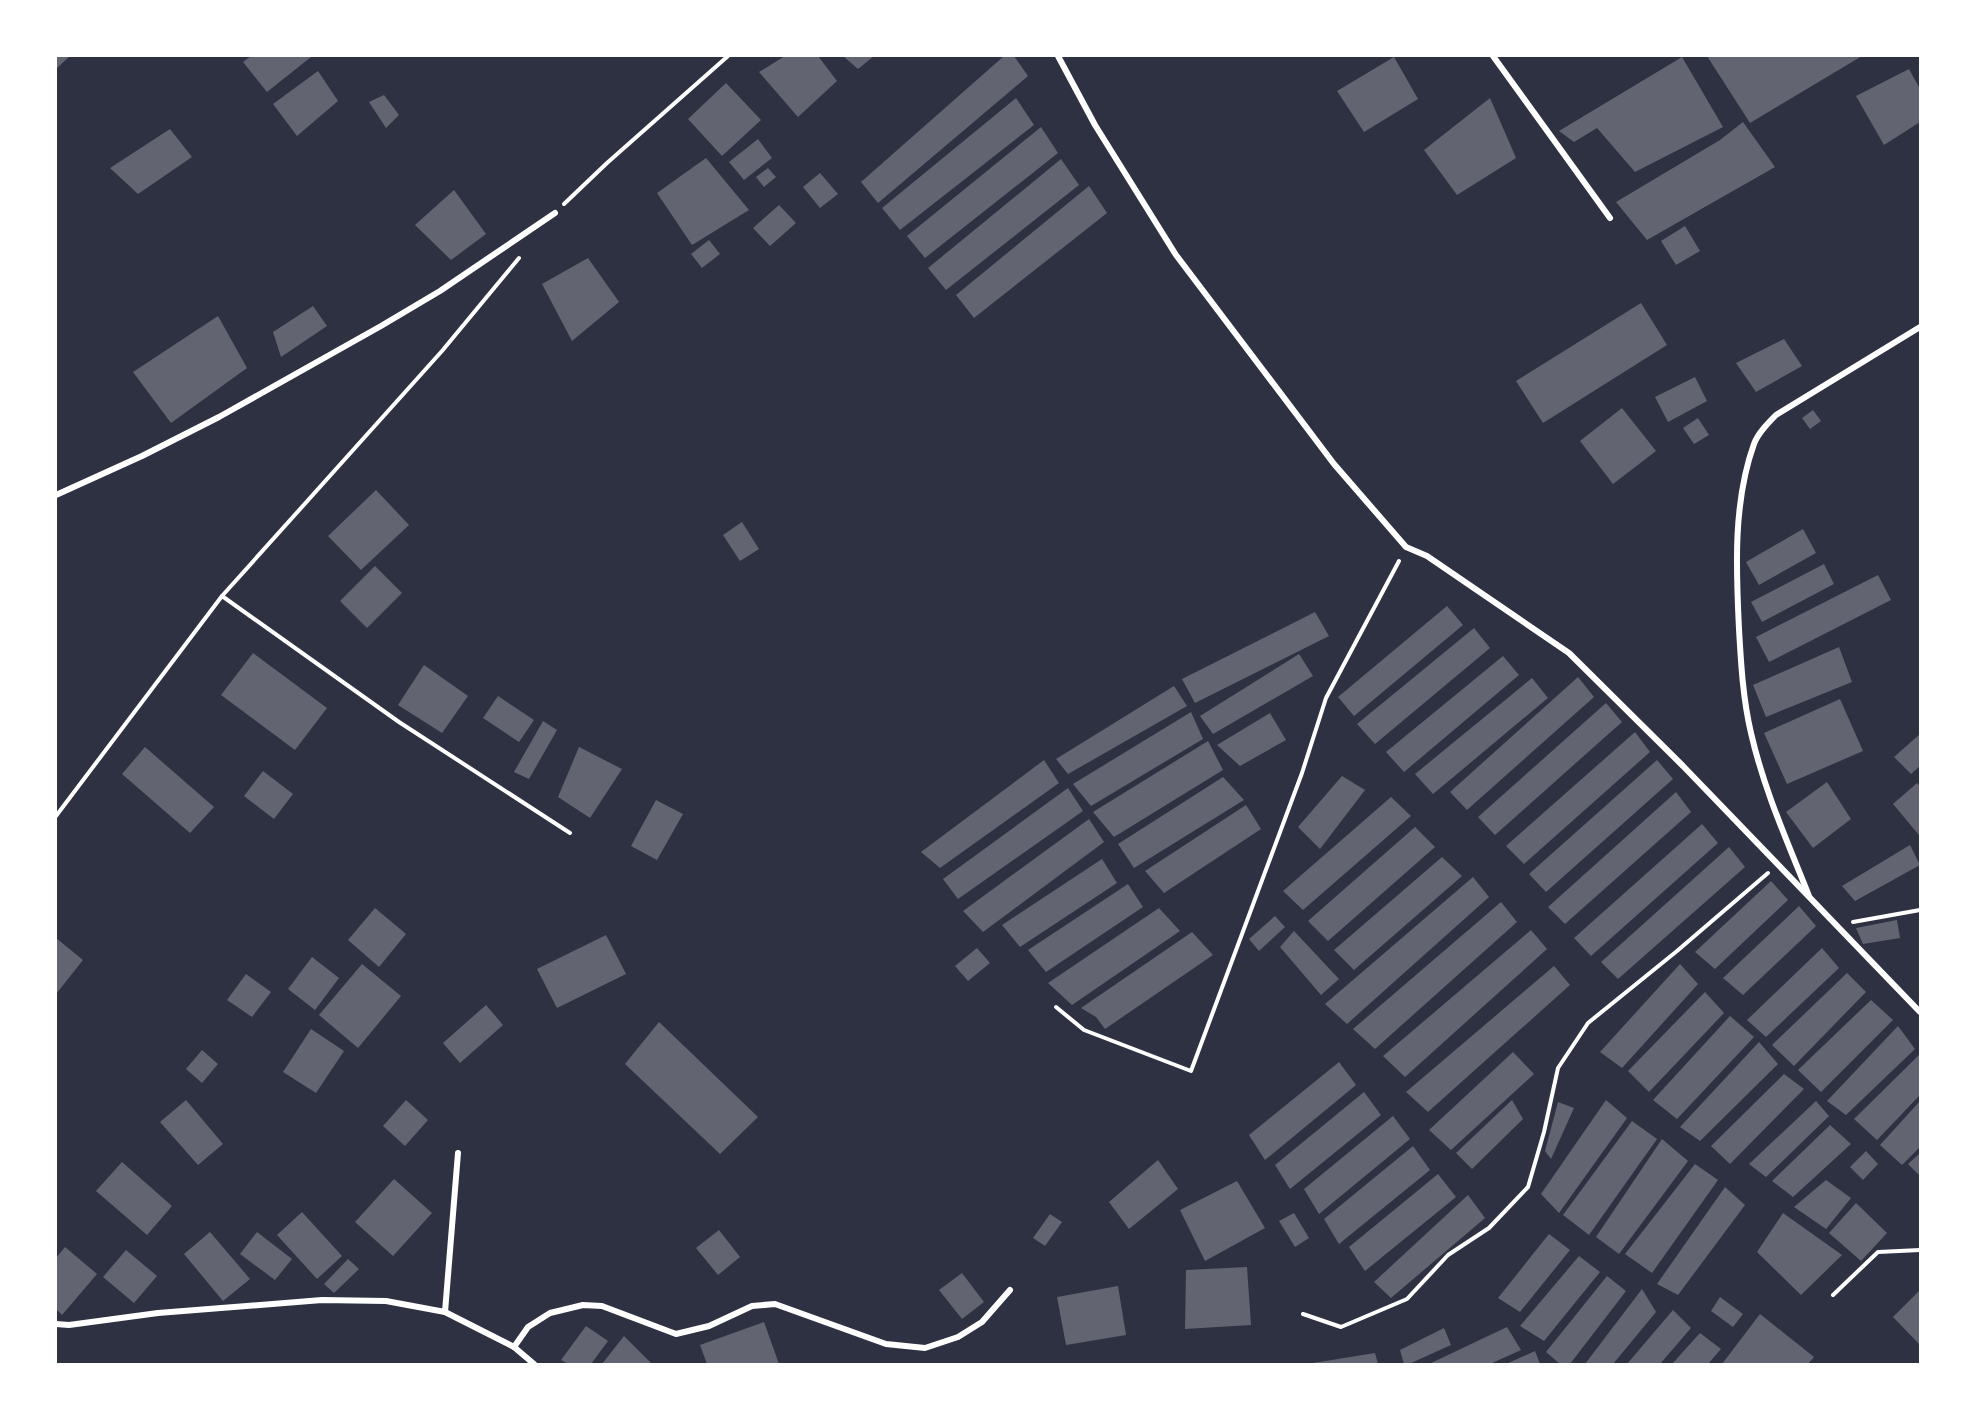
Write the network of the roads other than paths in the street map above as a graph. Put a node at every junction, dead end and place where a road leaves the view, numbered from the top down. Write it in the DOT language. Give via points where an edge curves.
graph roads {
  1 [pos="1058,56"];
  2 [pos="1492,56"];
  3 [pos="555,213"];
  4 [pos="1610,218"];
  5 [pos="1920,327"];
  6 [pos="56,495"];
  7 [pos="1810,900"];
  8 [pos="1920,1012"];
  9 [pos="458,1153"];
  10 [pos="1010,1290"];
  11 [pos="445,1312"];
  12 [pos="56,1324"];
  13 [pos="514,1347"];
  14 [pos="534,1365"];
  1 -- 7 [label="street" via="1095,125 1176,255 1334,464 1406,547 1427,556 1569,653"];
  2 -- 4 [label="street"];
  3 -- 6 [label="street" via="381,326 219,417"];
  5 -- 7 [label="street" via="1776,415 1755,442 1743,486 1737,590 1750,732 1762,777"];
  7 -- 8 [label="street"];
  9 -- 11 [label="street"];
  10 -- 13 [label="street" via="982,1322 958,1337 925,1348 886,1344 775,1304 752,1306 709,1326 675,1334 602,1306 583,1305 550,1313 528,1327"];
  11 -- 12 [label="street" via="386,1301 322,1300"];
  11 -- 13 [label="street"];
  13 -- 14 [label="street"];
}
